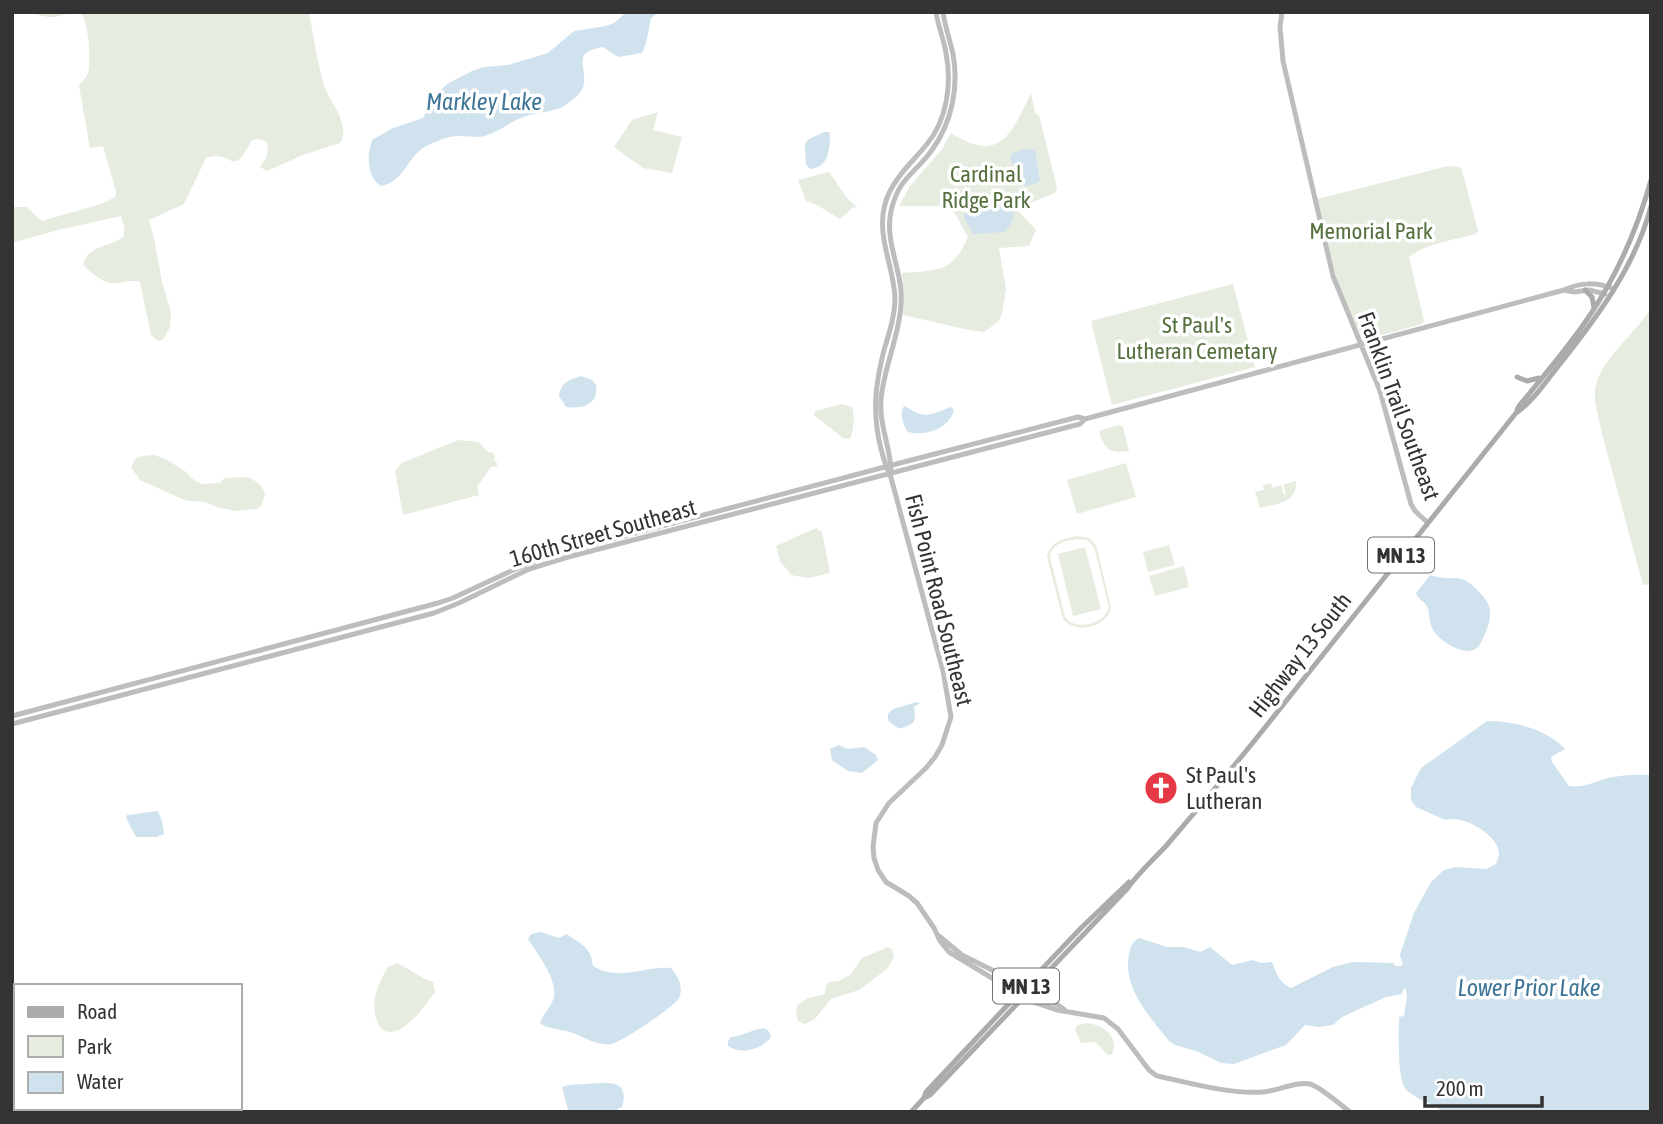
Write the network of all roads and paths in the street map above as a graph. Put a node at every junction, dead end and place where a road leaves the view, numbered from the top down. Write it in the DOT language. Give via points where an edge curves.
graph roads {
  1 [pos="936,12"];
  2 [pos="943,12"];
  3 [pos="1282,12"];
  4 [pos="1651,180"];
  5 [pos="1651,206"];
  6 [pos="1611,288"];
  7 [pos="1564,290"];
  8 [pos="1585,290"];
  9 [pos="1607,295"];
  10 [pos="1593,311"];
  11 [pos="1361,345"];
  12 [pos="1545,374"];
  13 [pos="1517,377"];
  14 [pos="1516,413"];
  15 [pos="1085,419"];
  16 [pos="888,466"];
  17 [pos="890,474"];
  18 [pos="1427,522"];
  19 [pos="12,716"];
  20 [pos="12,724"];
  21 [pos="1023,993"];
  22 [pos="911,1112"];
  23 [pos="1350,1112"];
  1 -- 16 [label="street" via="949,69 945,108 930,141 892,186 884,207 882,231 895,301 875,404"];
  2 -- 16 [label="street" via="955,68 950,114 931,151 902,182 889,223 901,306 881,401"];
  3 -- 11 [label="street, Franklin Trail Southeast" via="1283,61 1321,232"];
  4 -- 6 [label="main road, Highway 13 South / MN 13"];
  5 -- 6 [label="main road, Highway 13 South / MN 13" via="1638,242"];
  6 -- 7 [label="street, 160th Street Southeast" via="1589,282"];
  6 -- 9 [label="main road, Highway 13 South / MN 13"];
  7 -- 8 [label="street, 160th Street Southeast"];
  7 -- 11 [label="street, 160th Street Southeast"];
  8 -- 9 [label="street, 160th Street Southeast"];
  8 -- 10 [label="main road" via="1592,297"];
  9 -- 10 [label="main road, Highway 13 South / MN 13"];
  9 -- 14 [label="main road, Highway 13 South / MN 13" via="1543,386"];
  10 -- 12 [label="main road, Highway 13 South / MN 13"];
  11 -- 15 [label="street, 160th Street Southeast"];
  11 -- 18 [label="street, Franklin Trail Southeast" via="1380,391 1411,504"];
  12 -- 13 [label="main road" via="1527,381"];
  12 -- 14 [label="main road, Highway 13 South / MN 13"];
  14 -- 18 [label="main road, Highway 13 South / MN 13"];
  15 -- 16 [label="street, 160th Street Southeast" via="1078,417"];
  15 -- 17 [label="street, 160th Street Southeast"];
  16 -- 17 [label="street, Fish Point Road Southeast"];
  16 -- 19 [label="street, 160th Street Southeast" via="545,557 438,603"];
  17 -- 20 [label="street, 160th Street Southeast" via="548,563 426,615"];
  17 -- 21 [label="street, Fish Point Road Southeast" via="951,717 935,757 889,803 877,823 874,858 886,882 917,903 938,935"];
  18 -- 21 [label="main road, Highway 13 South / MN 13" via="1164,847"];
  21 -- 22 [label="main road, Highway 13 South / MN 13"];
  21 -- 23 [label="street, Fish Point Road Southeast" via="1047,1008 1109,1021 1157,1076 1244,1092 1309,1083"];
}
